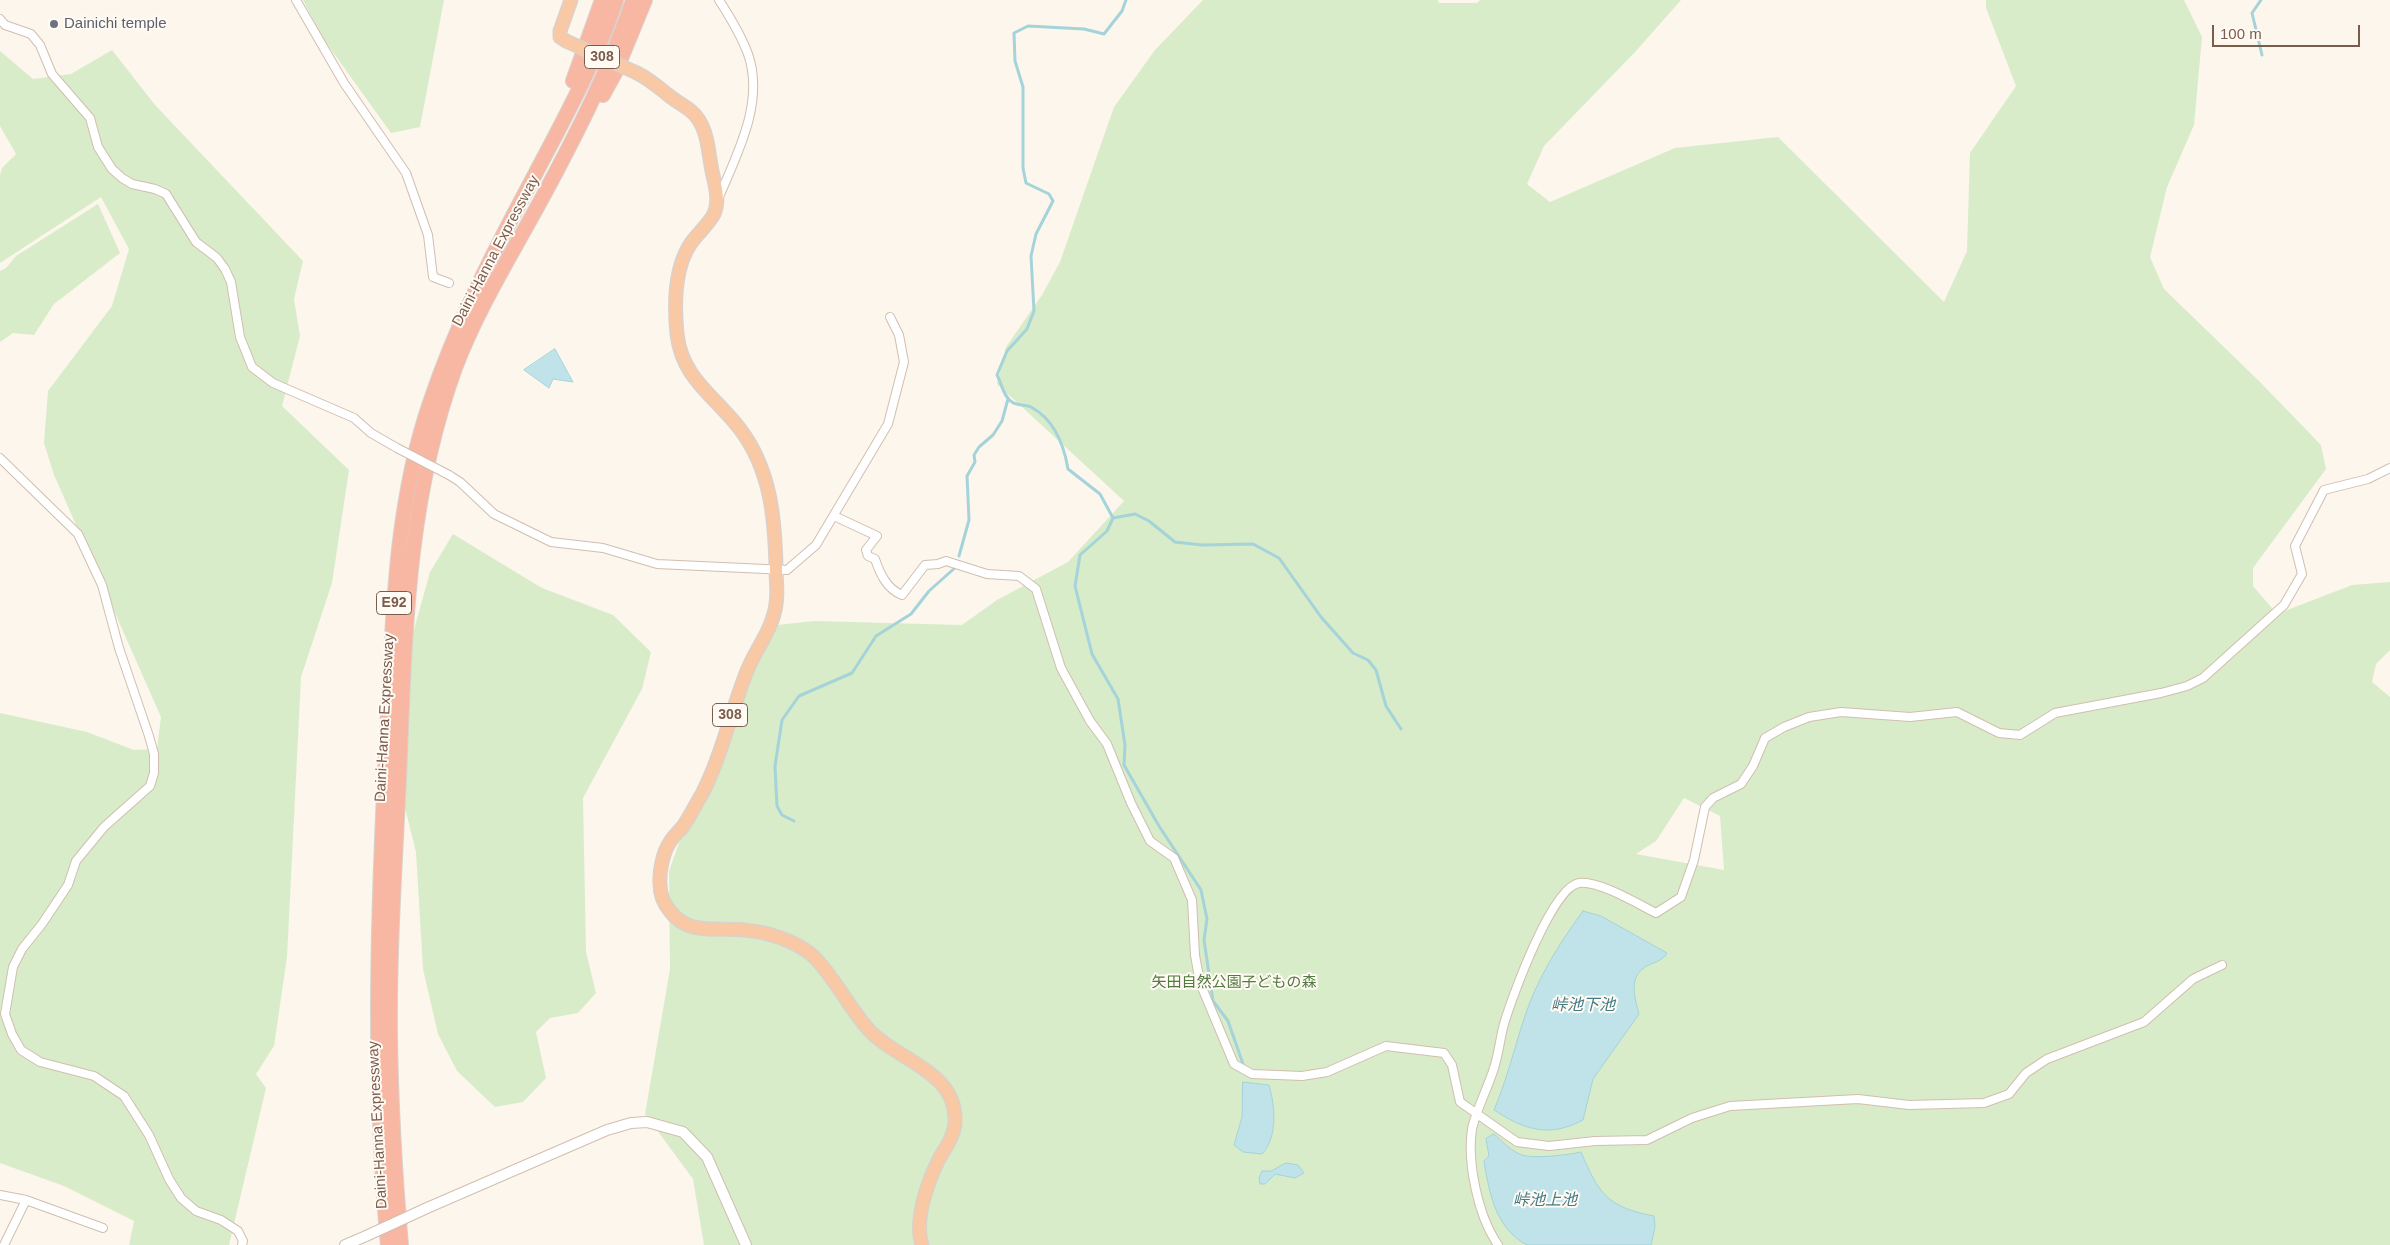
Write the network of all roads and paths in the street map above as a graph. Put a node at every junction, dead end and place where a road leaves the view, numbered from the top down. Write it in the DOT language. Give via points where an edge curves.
graph roads {
  1 [pos="296,0"];
  2 [pos="571,0"];
  3 [pos="645,0"];
  4 [pos="611,2"];
  5 [pos="722,2"];
  6 [pos="631,6"];
  7 [pos="0,18"];
  8 [pos="546,190"];
  9 [pos="717,200"];
  10 [pos="449,283"];
  11 [pos="890,317"];
  12 [pos="0,458"];
  13 [pos="2390,468"];
  14 [pos="834,516"];
  15 [pos="776,570"];
  16 [pos="2222,965"];
  17 [pos="1478,1114"];
  18 [pos="0,1195"];
  19 [pos="26,1200"];
  20 [pos="103,1228"];
  21 [pos="4,1245"];
  22 [pos="242,1245"];
  23 [pos="345,1245"];
  24 [pos="388,1245"];
  25 [pos="401,1245"];
  26 [pos="746,1245"];
  27 [pos="922,1245"];
  28 [pos="1498,1245"];
  1 -- 10 [label="street" via="344,83 406,173 428,235 432,277"];
  2 -- 9 [label="highway, 308, bridge" via="560,37 652,81 694,114 705,131"];
  3 -- 8 [label="highway" via="616,73"];
  4 -- 24 [label="highway, Daini-Hanna Expressway / E92" via="580,65 530,184 462,317 444,362 418,445 400,537 392,633 377,962 378,1117"];
  5 -- 9 [label="street" via="748,56 752,82 745,136"];
  6 -- 8 [label="highway, Daini-Hanna Expressway / E92" via="606,68"];
  7 -- 15 [label="street, bridge" via="5,25 31,34 40,45 52,74 90,118 98,147 112,169 132,184 166,194 196,242 221,264 232,282 240,337 252,367 260,375 354,418 371,433 460,482 494,514 551,542 603,548 657,564"];
  8 -- 25 [label="highway, Daini-Hanna Expressway / E92" via="493,283 456,365 430,449 413,540 391,962 392,1117"];
  9 -- 15 [label="highway, 308" via="714,214 693,239 678,275 677,332 681,358 693,378 740,430 757,457 774,514"];
  11 -- 14 [label="street" via="899,334 904,362 888,424"];
  12 -- 22 [label="street" via="78,534 102,585 154,754 150,786 104,827 76,861 68,886 22,949 13,967 5,1014 21,1050 40,1062 94,1076 124,1096 182,1198 196,1212 221,1220 238,1231"];
  13 -- 17 [label="street" via="2368,479 2324,490 2295,546 2302,574 2284,605 2204,678 2187,686 2055,713 2020,735 1999,733 1957,712 1910,717 1841,712 1809,717 1765,738 1741,784 1713,798 1704,807 1694,860 1681,897 1656,913 1596,885 1579,883 1566,889 1550,914 1520,978"];
  14 -- 15 [label="street" via="816,546 787,570"];
  14 -- 17 [label="street" via="878,536 866,550 868,556 875,559 892,592 902,595 925,565 946,561 987,574 1019,576 1036,589 1061,668 1090,721 1107,744 1150,841 1174,858 1192,900 1200,983 1234,1064 1252,1074 1302,1076 1327,1072 1386,1046 1444,1053 1452,1065 1460,1102"];
  15 -- 27 [label="highway, 308" via="776,604 772,623 749,666 703,791 670,842 660,876 661,893 670,912 683,924 703,929 754,931 782,939 806,951 824,968 876,1038 923,1068 944,1087 952,1102 955,1122 930,1182 918,1228"];
  16 -- 17 [label="street" via="2193,979 2144,1022 2047,1059 2026,1073 2009,1094 1984,1103 1909,1105 1858,1099 1730,1106 1692,1118 1647,1140 1549,1146 1517,1142"];
  17 -- 28 [label="street" via="1472,1127 1471,1158 1478,1198"];
  18 -- 19 [label="street"];
  19 -- 20 [label="street"];
  19 -- 21 [label="street"];
  23 -- 26 [label="street, bridge" via="607,1130 648,1122 683,1132 707,1157"];
}
